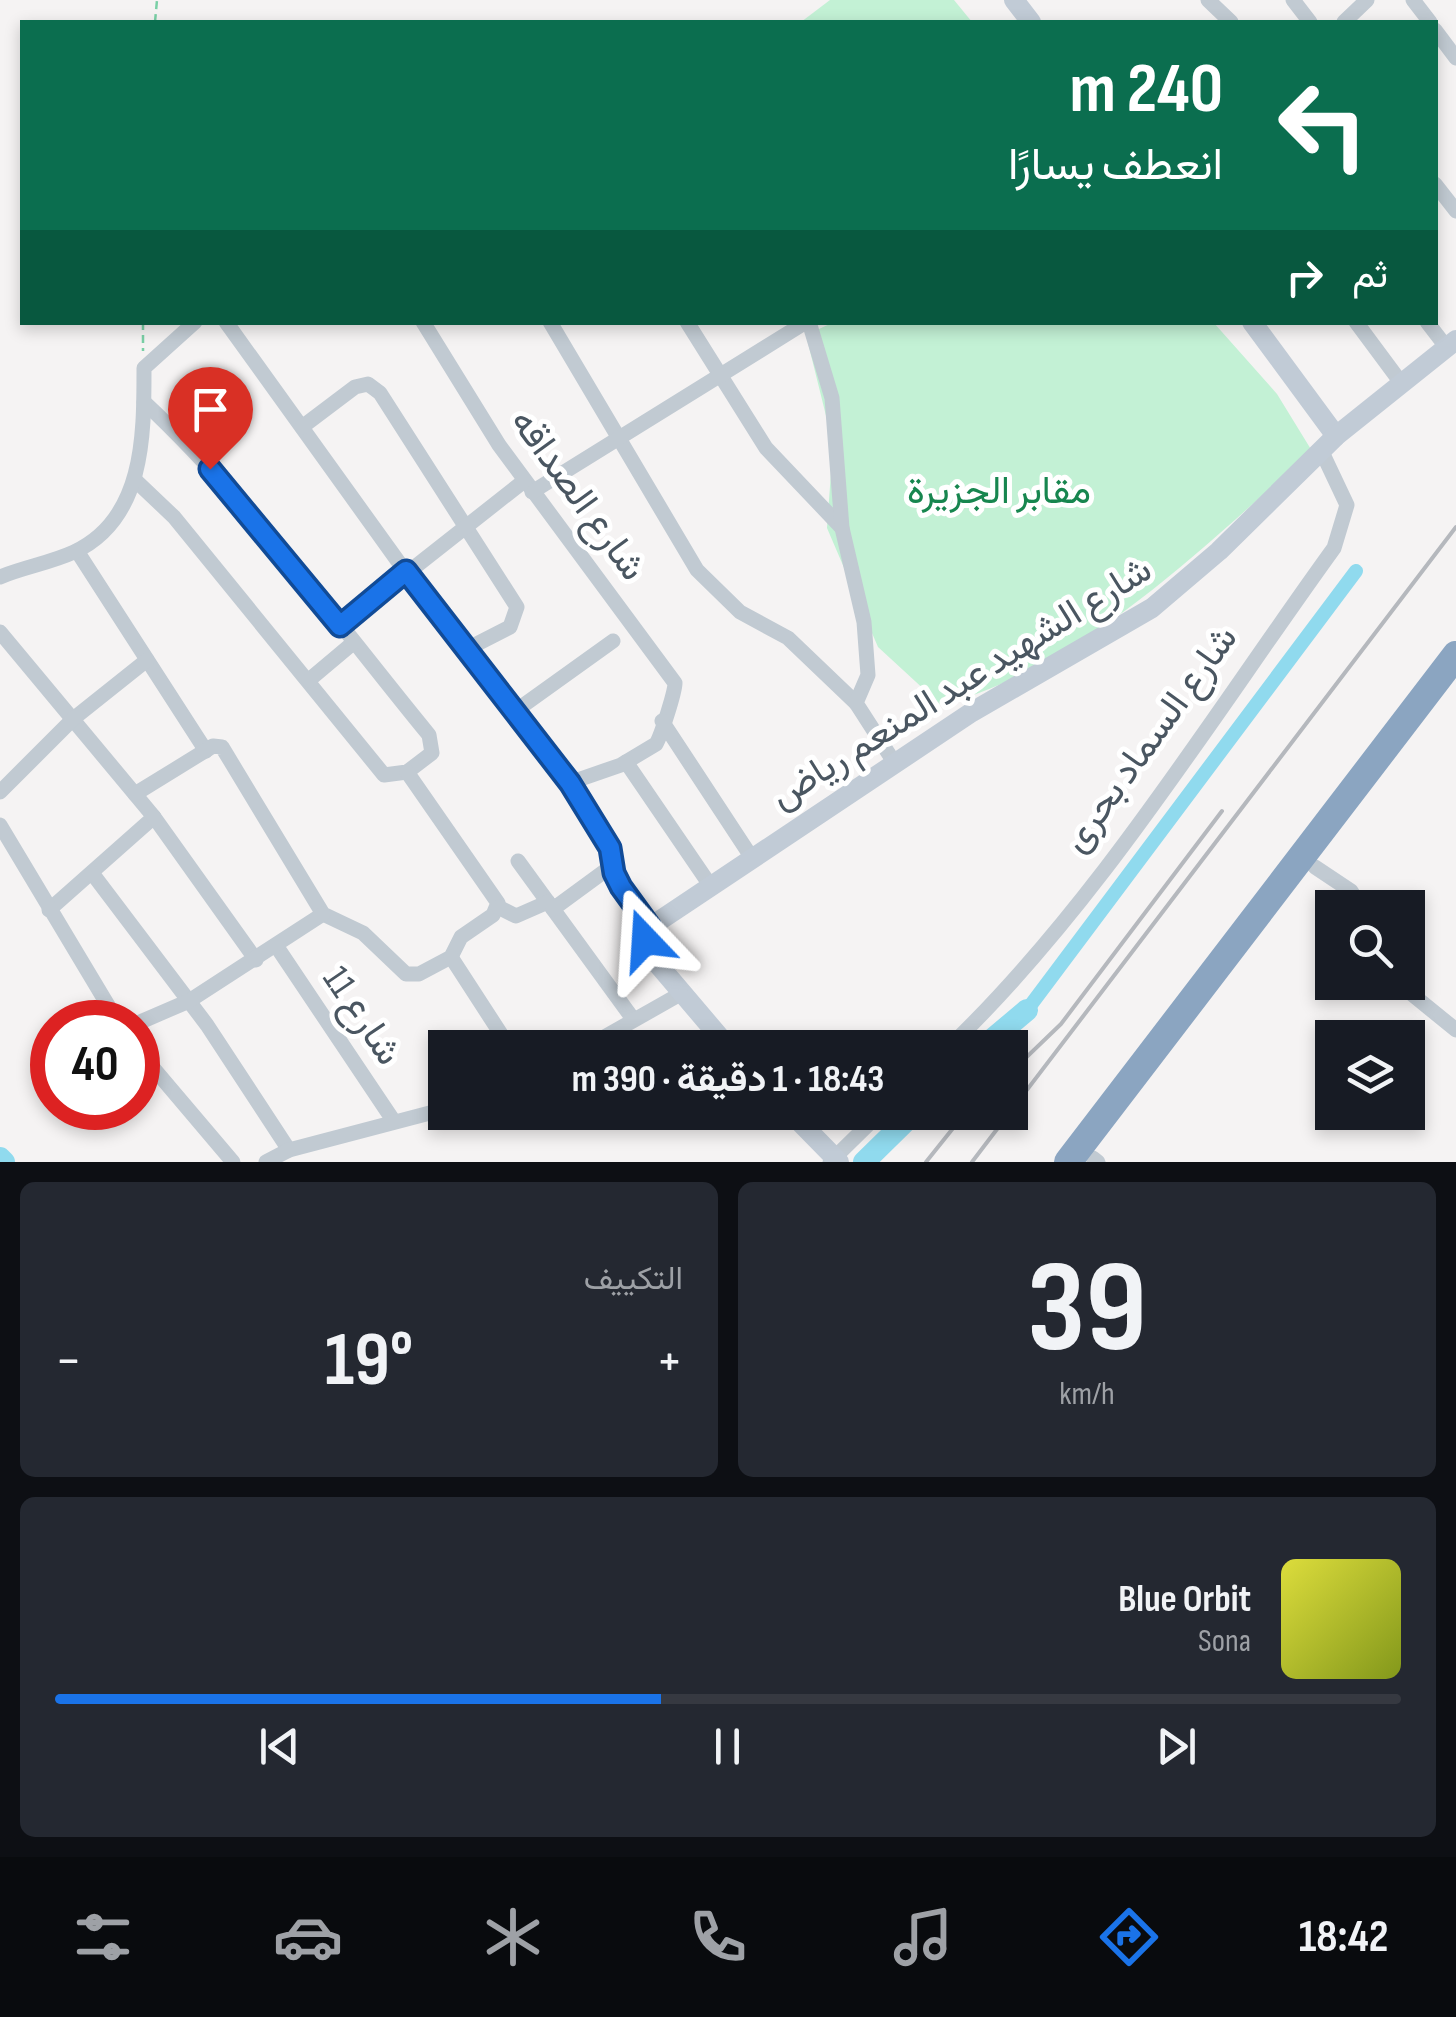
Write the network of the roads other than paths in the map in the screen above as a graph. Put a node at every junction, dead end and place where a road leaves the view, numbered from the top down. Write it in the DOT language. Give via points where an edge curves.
graph roads {
  1 [pos="1208,0"];
  2 [pos="1293,0"];
  3 [pos="1368,0"];
  4 [pos="1228,20"];
  5 [pos="1308,20"];
  6 [pos="1346,20"];
  7 [pos="1438,34"];
  8 [pos="1456,58"];
  9 [pos="1438,188"];
  10 [pos="1456,211"];
  11 [pos="192,325"];
  12 [pos="228,325"];
  13 [pos="426,325"];
  14 [pos="552,325"];
  15 [pos="689,325"];
  16 [pos="803,325"];
  17 [pos="809,325"];
  18 [pos="1254,325"];
  19 [pos="1358,325"];
  20 [pos="1430,325"];
  21 [pos="1451,344"];
  22 [pos="718,377"];
  23 [pos="1402,384"];
  24 [pos="144,402"];
  25 [pos="302,427"];
  26 [pos="619,437"];
  27 [pos="1329,443"];
  28 [pos="136,480"];
  29 [pos="528,487"];
  30 [pos="466,526"];
  31 [pos="842,528"];
  32 [pos="77,551"];
  33 [pos="406,571"];
  34 [pos="0,577"];
  35 [pos="340,626"];
  36 [pos="0,632"];
  37 [pos="613,641"];
  38 [pos="354,643"];
  39 [pos="467,649"];
  40 [pos="1456,655"];
  41 [pos="147,660"];
  42 [pos="309,680"];
  43 [pos="1456,681"];
  44 [pos="856,703"];
  45 [pos="514,712"];
  46 [pos="73,718"];
  47 [pos="662,721"];
  48 [pos="206,751"];
  49 [pos="626,762"];
  50 [pos="894,762"];
  51 [pos="407,772"];
  52 [pos="570,783"];
  53 [pos="0,792"];
  54 [pos="135,794"];
  55 [pos="154,817"];
  56 [pos="0,826"];
  57 [pos="752,858"];
  58 [pos="518,861"];
  59 [pos="613,865"];
  60 [pos="1315,867"];
  61 [pos="92,873"];
  62 [pos="710,885"];
  63 [pos="1349,890"];
  64 [pos="550,906"];
  65 [pos="498,908"];
  66 [pos="49,910"];
  67 [pos="323,914"];
  68 [pos="650,927"];
  69 [pos="277,947"];
  70 [pos="451,956"];
  71 [pos="256,960"];
  72 [pos="682,992"];
  73 [pos="104,1000"];
  74 [pos="1419,1000"];
  75 [pos="189,1001"];
  76 [pos="160,1014"];
  77 [pos="633,1020"];
  78 [pos="498,1030"];
  79 [pos="616,1030"];
  80 [pos="715,1030"];
  81 [pos="966,1030"];
  82 [pos="1456,1030"];
  83 [pos="160,1076"];
  84 [pos="428,1112"];
  85 [pos="393,1120"];
  86 [pos="806,1130"];
  87 [pos="863,1130"];
  88 [pos="289,1150"];
  89 [pos="834,1160"];
  90 [pos="1087,1161"];
  91 [pos="233,1162"];
  92 [pos="266,1162"];
  1 -- 4 [label="street"];
  2 -- 5 [label="street"];
  3 -- 6 [label="street"];
  7 -- 8 [label="street"];
  9 -- 10 [label="street"];
  11 -- 24 [label="street" via="144,368"];
  12 -- 25 [label="street"];
  13 -- 29 [label="street, شارع الصداقه"];
  14 -- 26 [label="street"];
  15 -- 22 [label="street"];
  16 -- 22 [label="street"];
  17 -- 31 [label="street" via="838,430"];
  18 -- 27 [label="street"];
  19 -- 23 [label="street"];
  20 -- 21 [label="street"];
  21 -- 23 [label="street, شارع الشهيد عبد المنعم رياض"];
  22 -- 26 [label="street"];
  22 -- 31 [label="street" via="766,448"];
  23 -- 27 [label="street, شارع الشهيد عبد المنعم رياض"];
  24 -- 28 [label="street"];
  24 -- 35 [label="street" via="188,443"];
  25 -- 30 [label="street" via="355,387 373,386"];
  25 -- 33 [label="street"];
  26 -- 29 [label="street"];
  26 -- 44 [label="street" via="705,580 740,612 788,638"];
  27 -- 50 [label="street, شارع الشهيد عبد المنعم رياض" via="1152,608"];
  27 -- 81 [label="street, شارع السماد بحرى" via="1347,504 1334,548 1086,892"];
  28 -- 32 [label="street" via="116,515"];
  28 -- 42 [label="street"];
  29 -- 30 [label="street"];
  29 -- 47 [label="street, شارع الصداقه" via="670,674 672,704"];
  30 -- 33 [label="street"];
  30 -- 39 [label="street" via="517,607 510,627"];
  31 -- 44 [label="street" via="864,622 868,675"];
  32 -- 34 [label="street"];
  32 -- 41 [label="street"];
  33 -- 35 [label="street"];
  33 -- 39 [label="street"];
  35 -- 38 [label="street"];
  36 -- 46 [label="street"];
  37 -- 45 [label="street"];
  38 -- 42 [label="street"];
  38 -- 51 [label="street" via="434,742 432,753"];
  39 -- 45 [label="street"];
  40 -- 90 [label="highway"];
  41 -- 46 [label="street"];
  41 -- 48 [label="street"];
  42 -- 51 [label="street" via="384,774"];
  43 -- 60 [label="highway"];
  44 -- 50 [label="street"];
  45 -- 52 [label="street"];
  46 -- 53 [label="street"];
  46 -- 54 [label="street"];
  47 -- 49 [label="street" via="656,744"];
  47 -- 57 [label="street"];
  48 -- 54 [label="street"];
  48 -- 67 [label="street" via="216,745 224,750"];
  49 -- 52 [label="street"];
  49 -- 62 [label="street"];
  50 -- 57 [label="street, شارع الشهيد عبد المنعم رياض"];
  51 -- 65 [label="street" via="496,896"];
  52 -- 59 [label="street" via="610,848"];
  54 -- 55 [label="street"];
  55 -- 61 [label="street"];
  55 -- 71 [label="street"];
  56 -- 66 [label="street"];
  57 -- 62 [label="street, شارع الشهيد عبد المنعم رياض"];
  58 -- 64 [label="street"];
  59 -- 64 [label="street"];
  59 -- 68 [label="street"];
  60 -- 63 [label="street"];
  60 -- 90 [label="highway"];
  61 -- 66 [label="street"];
  61 -- 75 [label="street"];
  62 -- 68 [label="street, شارع الشهيد عبد المنعم رياض"];
  64 -- 65 [label="street" via="516,916"];
  64 -- 77 [label="street"];
  65 -- 70 [label="street" via="461,937"];
  66 -- 73 [label="street"];
  67 -- 69 [label="street"];
  67 -- 70 [label="street" via="363,933 406,974"];
  68 -- 72 [label="street" via="646,947"];
  69 -- 71 [label="street"];
  69 -- 85 [label="street, شارع 11"];
  70 -- 78 [label="street"];
  71 -- 75 [label="street"];
  72 -- 77 [label="street"];
  72 -- 80 [label="street"];
  74 -- 82 [label="street"];
  75 -- 76 [label="street"];
  75 -- 88 [label="street"];
  77 -- 79 [label="street"];
  83 -- 91 [label="street"];
  84 -- 85 [label="street"];
  85 -- 88 [label="street"];
  86 -- 89 [label="street"];
  87 -- 89 [label="street"];
  88 -- 92 [label="street"];
}
